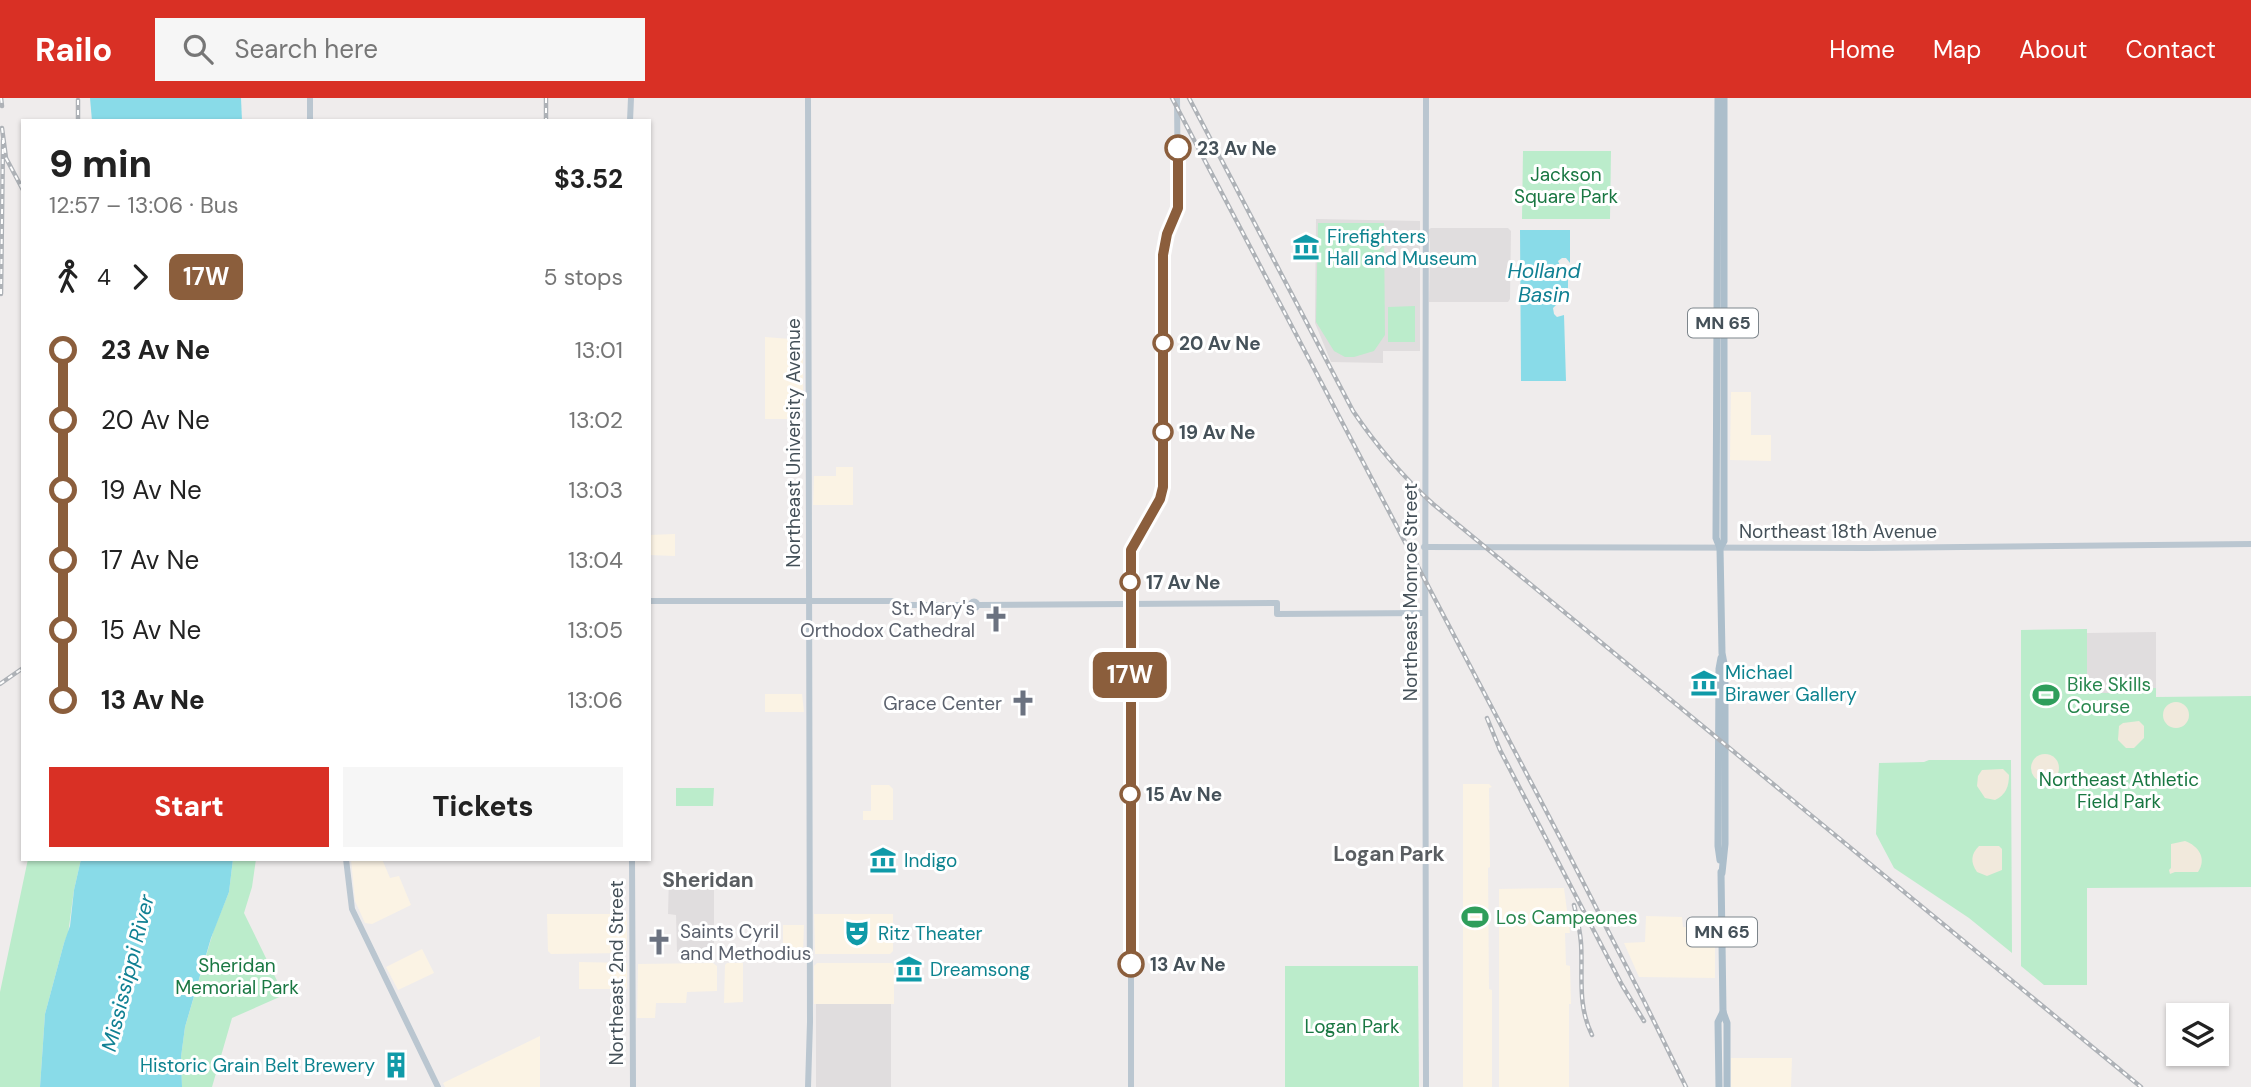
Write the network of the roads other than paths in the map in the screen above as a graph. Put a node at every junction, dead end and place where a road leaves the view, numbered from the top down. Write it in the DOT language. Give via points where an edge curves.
graph roads {
  1 [pos="310,98"];
  2 [pos="631,98"];
  3 [pos="808,98"];
  4 [pos="1177,98"];
  5 [pos="1426,98"];
  6 [pos="1718,98"];
  7 [pos="1724,98"];
  8 [pos="310,119"];
  9 [pos="630,119"];
  10 [pos="2251,544"];
  11 [pos="1424,547"];
  12 [pos="1720,548"];
  13 [pos="651,601"];
  14 [pos="809,601"];
  15 [pos="1130,604"];
  16 [pos="1424,613"];
  17 [pos="346,861"];
  18 [pos="632,861"];
  19 [pos="1723,1012"];
  20 [pos="810,1085"];
  21 [pos="439,1087"];
  22 [pos="632,1087"];
  23 [pos="1131,1087"];
  24 [pos="1426,1087"];
  25 [pos="1719,1087"];
  26 [pos="1727,1087"];
  1 -- 8 [label="street"];
  2 -- 9 [label="street"];
  3 -- 14 [label="street, Northeast University Avenue"];
  4 -- 15 [label="street" via="1178,208 1163,255 1163,487 1131,550"];
  5 -- 11 [label="street, Northeast Monroe Street"];
  6 -- 12 [label="main road, MN 65" via="1716,538"];
  7 -- 12 [label="main road, MN 65" via="1724,541"];
  10 -- 12 [label="street, Northeast 18th Avenue"];
  11 -- 12 [label="street, Northeast 18th Avenue"];
  11 -- 16 [label="street, Northeast Monroe Street"];
  12 -- 19 [label="main road, MN 65" via="1725,669"];
  13 -- 14 [label="street"];
  14 -- 15 [label="street"];
  14 -- 20 [label="street, Northeast University Avenue"];
  15 -- 16 [label="street" via="1277,603 1277,614"];
  15 -- 23 [label="street"];
  16 -- 24 [label="street, Northeast Monroe Street"];
  17 -- 21 [label="street" via="352,909"];
  18 -- 22 [label="street, Northeast 2nd Street"];
  19 -- 25 [label="main road, MN 65" via="1718,1022"];
  19 -- 26 [label="main road, MN 65"];
}
